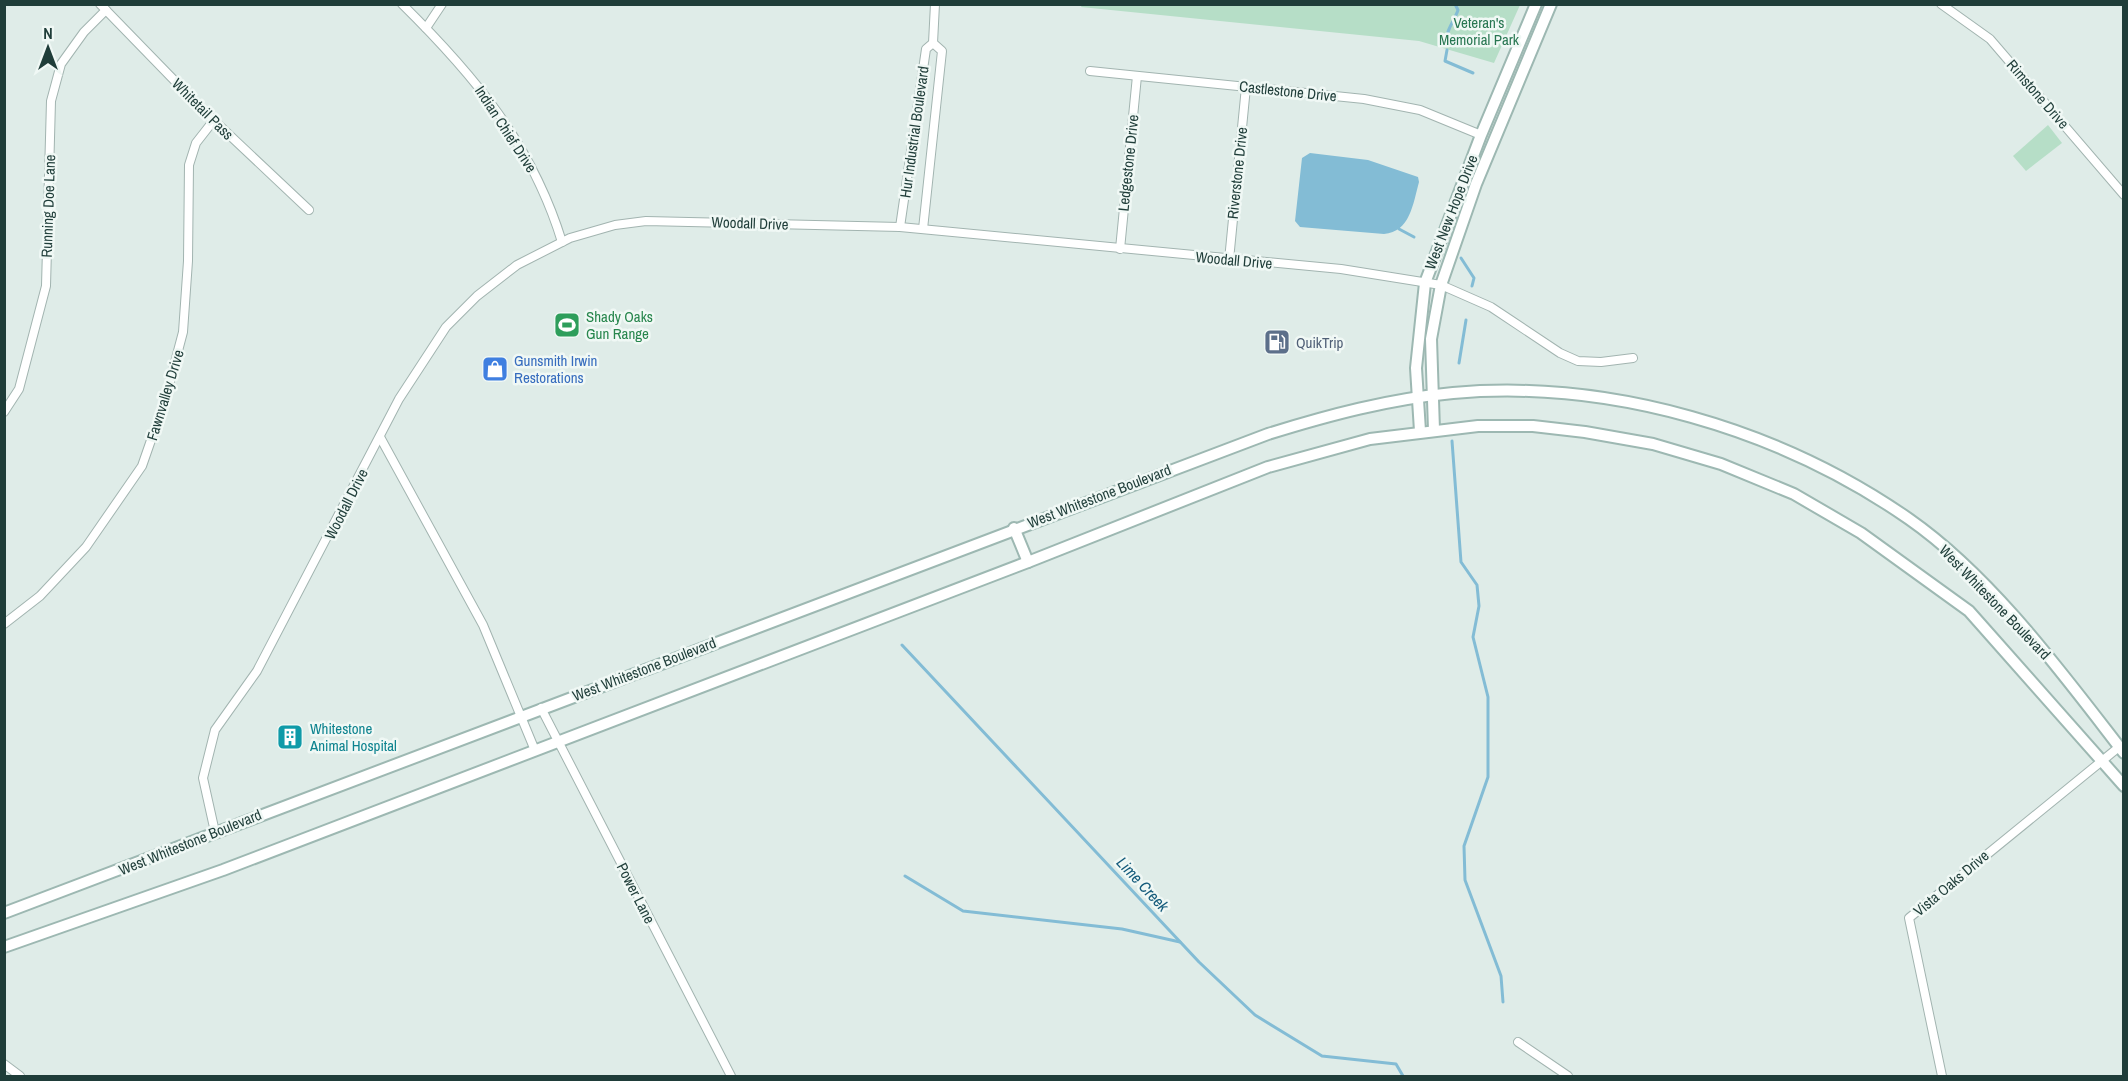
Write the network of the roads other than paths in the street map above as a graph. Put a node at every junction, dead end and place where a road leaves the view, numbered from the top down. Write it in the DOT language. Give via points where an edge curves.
graph roads {
  1 [pos="402,4"];
  2 [pos="442,4"];
  3 [pos="935,4"];
  4 [pos="1536,4"];
  5 [pos="1551,4"];
  6 [pos="1942,5"];
  7 [pos="103,7"];
  8 [pos="426,28"];
  9 [pos="933,44"];
  10 [pos="1090,71"];
  11 [pos="1137,76"];
  12 [pos="1246,87"];
  13 [pos="214,120"];
  14 [pos="1481,135"];
  15 [pos="2124,195"];
  16 [pos="309,210"];
  17 [pos="900,227"];
  18 [pos="923,229"];
  19 [pos="562,242"];
  20 [pos="1120,249"];
  21 [pos="1229,260"];
  22 [pos="1425,283"];
  23 [pos="1441,285"];
  24 [pos="1633,358"];
  25 [pos="1432,395"];
  26 [pos="1416,398"];
  27 [pos="4,412"];
  28 [pos="1434,430"];
  29 [pos="1420,431"];
  30 [pos="380,437"];
  31 [pos="1014,528"];
  32 [pos="1028,562"];
  33 [pos="4,624"];
  34 [pos="541,708"];
  35 [pos="522,715"];
  36 [pos="557,740"];
  37 [pos="534,748"];
  38 [pos="2121,750"];
  39 [pos="2103,761"];
  40 [pos="2124,786"];
  41 [pos="215,832"];
  42 [pos="4,913"];
  43 [pos="4,947"];
  44 [pos="1518,1042"];
  45 [pos="4,1064"];
  46 [pos="20,1077"];
  47 [pos="731,1077"];
  48 [pos="1569,1077"];
  49 [pos="1942,1077"];
  1 -- 8 [label="street, Indian Chief Drive"];
  2 -- 8 [label="street"];
  3 -- 9 [label="street, Hur Industrial Boulevard"];
  4 -- 14 [label="main road, West New Hope Drive"];
  5 -- 23 [label="main road, West New Hope Drive" via="1476,184"];
  6 -- 15 [label="street, Rimstone Drive" via="1990,39"];
  7 -- 13 [label="street, Whitetail Pass"];
  7 -- 27 [label="street, Running Doe Lane" via="61,64 51,101 46,286 19,389"];
  8 -- 19 [label="street, Indian Chief Drive" via="488,96 539,179"];
  9 -- 17 [label="street, Hur Industrial Boulevard" via="926,49"];
  9 -- 18 [label="street" via="942,51"];
  10 -- 11 [label="street, Castlestone Drive"];
  11 -- 12 [label="street, Castlestone Drive"];
  11 -- 20 [label="street, Ledgestone Drive"];
  12 -- 14 [label="street, Castlestone Drive" via="1364,99 1420,110"];
  12 -- 21 [label="street, Riverstone Drive"];
  13 -- 16 [label="street, Whitetail Pass"];
  13 -- 33 [label="street, Fawnvalley Drive" via="196,143 189,165 183,332 142,466 86,547 40,596"];
  14 -- 22 [label="main road, West New Hope Drive"];
  17 -- 18 [label="street, Woodall Drive"];
  17 -- 19 [label="street, Woodall Drive" via="646,220 615,225"];
  18 -- 20 [label="street, Woodall Drive"];
  19 -- 30 [label="street, Woodall Drive" via="517,265 446,327 410,381"];
  20 -- 21 [label="street, Woodall Drive"];
  21 -- 22 [label="street, Woodall Drive" via="1341,269"];
  22 -- 23 [label="street, Woodall Drive"];
  22 -- 26 [label="main road, West New Hope Drive"];
  23 -- 24 [label="street, Woodall Drive" via="1491,307 1578,361"];
  23 -- 25 [label="main road, West New Hope Drive" via="1431,339"];
  25 -- 26 [label="main road, West Whitestone Boulevard"];
  25 -- 28 [label="main road, West New Hope Drive"];
  25 -- 38 [label="main road, West Whitestone Boulevard" via="1508,391 1575,395 1639,405 1725,429 1849,482 1910,520 1976,578 2048,655"];
  26 -- 29 [label="main road, West New Hope Drive"];
  26 -- 31 [label="main road, West Whitestone Boulevard" via="1341,412 1269,434"];
  28 -- 29 [label="main road, West Whitestone Boulevard"];
  28 -- 39 [label="main road, West Whitestone Boulevard" via="1533,426 1653,444 1721,464 1794,495 1862,533 1969,611"];
  29 -- 32 [label="main road, West Whitestone Boulevard" via="1325,449 1268,466"];
  30 -- 35 [label="street" via="483,625"];
  30 -- 41 [label="street, Woodall Drive" via="257,671 215,730 203,778"];
  31 -- 32 [label="main road"];
  31 -- 34 [label="main road, West Whitestone Boulevard"];
  32 -- 36 [label="main road, West Whitestone Boulevard"];
  34 -- 35 [label="main road, West Whitestone Boulevard"];
  34 -- 36 [label="street, Power Lane"];
  35 -- 37 [label="street"];
  35 -- 41 [label="main road, West Whitestone Boulevard"];
  36 -- 37 [label="main road, West Whitestone Boulevard"];
  36 -- 47 [label="street, Power Lane"];
  37 -- 43 [label="main road, West Whitestone Boulevard" via="223,870"];
  38 -- 39 [label="street, Vista Oaks Drive"];
  39 -- 40 [label="main road, West Whitestone Boulevard"];
  39 -- 49 [label="street, Vista Oaks Drive" via="1909,918"];
  41 -- 42 [label="main road, West Whitestone Boulevard"];
  44 -- 48 [label="street"];
  45 -- 46 [label="street"];
}
